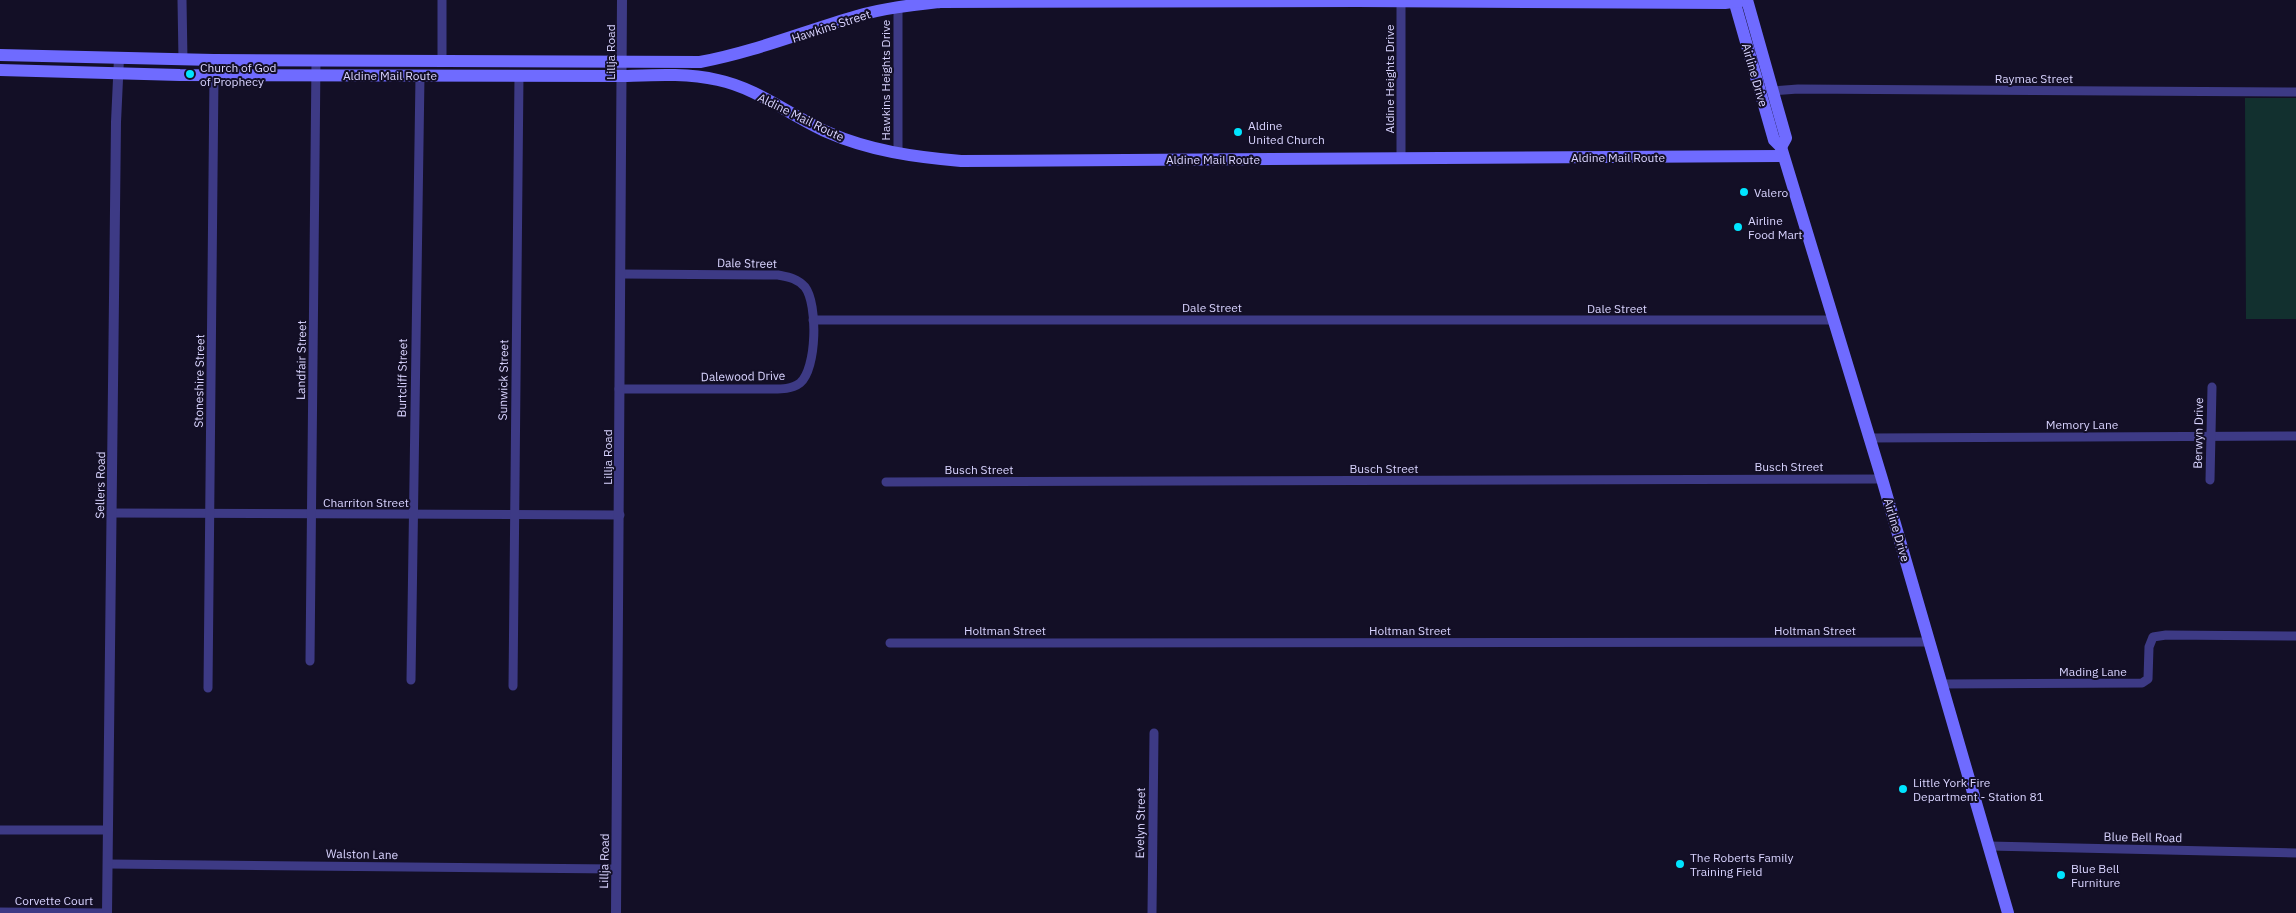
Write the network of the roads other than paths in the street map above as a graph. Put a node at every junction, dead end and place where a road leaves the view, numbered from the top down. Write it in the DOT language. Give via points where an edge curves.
graph roads {
  1 [pos="182,0"];
  2 [pos="442,0"];
  3 [pos="622,0"];
  4 [pos="1401,1"];
  5 [pos="1699,1"];
  6 [pos="1739,1"];
  7 [pos="898,7"];
  8 [pos="0,55"];
  9 [pos="119,58"];
  10 [pos="183,60"];
  11 [pos="316,60"];
  12 [pos="442,61"];
  13 [pos="623,62"];
  14 [pos="678,62"];
  15 [pos="0,70"];
  16 [pos="118,72"];
  17 [pos="317,74"];
  18 [pos="214,75"];
  19 [pos="519,75"];
  20 [pos="420,76"];
  21 [pos="623,76"];
  22 [pos="1773,91"];
  23 [pos="2296,92"];
  24 [pos="1782,152"];
  25 [pos="898,154"];
  26 [pos="1401,158"];
  27 [pos="621,274"];
  28 [pos="813,320"];
  29 [pos="1833,320"];
  30 [pos="2212,387"];
  31 [pos="619,389"];
  32 [pos="2210,435"];
  33 [pos="2296,436"];
  34 [pos="1869,438"];
  35 [pos="1882,479"];
  36 [pos="2210,480"];
  37 [pos="886,482"];
  38 [pos="112,513"];
  39 [pos="210,514"];
  40 [pos="311,514"];
  41 [pos="412,515"];
  42 [pos="620,515"];
  43 [pos="514,516"];
  44 [pos="2296,636"];
  45 [pos="1929,642"];
  46 [pos="890,643"];
  47 [pos="310,661"];
  48 [pos="411,680"];
  49 [pos="1941,684"];
  50 [pos="513,686"];
  51 [pos="208,688"];
  52 [pos="1154,733"];
  53 [pos="0,830"];
  54 [pos="108,830"];
  55 [pos="1989,846"];
  56 [pos="2296,853"];
  57 [pos="108,864"];
  58 [pos="616,869"];
  59 [pos="0,912"];
  60 [pos="107,913"];
  61 [pos="616,913"];
  62 [pos="1152,913"];
  63 [pos="2008,913"];
  1 -- 10 [label="street"];
  2 -- 12 [label="street"];
  3 -- 13 [label="street, Lillja Road"];
  4 -- 5 [label="main road, Hawkins Street"];
  4 -- 7 [label="main road, Hawkins Street" via="980,1"];
  4 -- 26 [label="street, Aldine Heights Drive"];
  5 -- 6 [label="main road, Hawkins Street"];
  6 -- 22 [label="main road, Airline Drive"];
  6 -- 24 [label="main road, Airline Drive" via="1774,140"];
  7 -- 14 [label="main road, Hawkins Street" via="858,15 729,57"];
  7 -- 25 [label="street, Hawkins Heights Drive"];
  8 -- 9 [label="main road, Aldine Mail Route"];
  9 -- 10 [label="main road, Aldine Mail Route"];
  9 -- 16 [label="street, Sellers Road"];
  10 -- 11 [label="main road, Aldine Mail Route"];
  11 -- 12 [label="main road, Aldine Mail Route"];
  11 -- 17 [label="street, Landfair Street"];
  12 -- 13 [label="main road, Aldine Mail Route"];
  13 -- 14 [label="main road, Aldine Mail Route"];
  13 -- 21 [label="street, Lillja Road"];
  15 -- 16 [label="main road, Aldine Mail Route"];
  16 -- 18 [label="main road, Aldine Mail Route"];
  16 -- 38 [label="street, Sellers Road"];
  17 -- 18 [label="main road, Aldine Mail Route"];
  17 -- 20 [label="main road, Aldine Mail Route"];
  17 -- 40 [label="street, Landfair Street"];
  18 -- 39 [label="street, Stoneshire Street"];
  19 -- 20 [label="main road, Aldine Mail Route"];
  19 -- 21 [label="main road, Aldine Mail Route"];
  19 -- 43 [label="street, Sunwick Street"];
  20 -- 41 [label="street, Burtcliff Street"];
  21 -- 25 [label="main road, Aldine Mail Route" via="670,74 740,86 827,132"];
  21 -- 27 [label="street, Lillja Road"];
  22 -- 23 [label="street, Raymac Street"];
  22 -- 24 [label="main road, Airline Drive" via="1786,138"];
  24 -- 26 [label="main road, Aldine Mail Route"];
  24 -- 29 [label="main road, Airline Drive"];
  25 -- 26 [label="main road, Aldine Mail Route" via="961,161"];
  27 -- 28 [label="street, Dale Street" via="778,275 794,278 812,300"];
  27 -- 31 [label="street, Lillja Road"];
  28 -- 29 [label="street, Dale Street"];
  28 -- 31 [label="street, Dalewood Drive" via="810,366 802,381 795,386 786,389"];
  29 -- 34 [label="main road, Airline Drive"];
  30 -- 32 [label="street, Berwyn Drive"];
  31 -- 42 [label="street, Lillja Road"];
  32 -- 33 [label="street, Memory Lane"];
  32 -- 34 [label="street, Memory Lane"];
  32 -- 36 [label="street, Berwyn Drive"];
  34 -- 35 [label="main road, Airline Drive"];
  35 -- 37 [label="street, Busch Street"];
  35 -- 45 [label="main road, Airline Drive"];
  38 -- 39 [label="street, Charriton Street"];
  38 -- 54 [label="street, Sellers Road"];
  39 -- 40 [label="street, Charriton Street"];
  39 -- 51 [label="street, Stoneshire Street"];
  40 -- 41 [label="street, Charriton Street"];
  40 -- 47 [label="street, Landfair Street"];
  41 -- 43 [label="street, Charriton Street"];
  41 -- 48 [label="street, Burtcliff Street"];
  42 -- 43 [label="street, Charriton Street"];
  42 -- 58 [label="street, Lillja Road"];
  43 -- 50 [label="street, Sunwick Street"];
  44 -- 49 [label="street, Mading Lane" via="2153,637 2149,647 2148,679 2142,682"];
  45 -- 46 [label="street, Holtman Street"];
  45 -- 49 [label="main road, Airline Drive"];
  49 -- 55 [label="main road, Airline Drive"];
  52 -- 62 [label="street, Evelyn Street"];
  53 -- 54 [label="street"];
  54 -- 57 [label="street, Sellers Road"];
  55 -- 56 [label="street, Blue Bell Road"];
  55 -- 63 [label="main road, Airline Drive"];
  57 -- 58 [label="street, Walston Lane"];
  57 -- 60 [label="street, Sellers Road"];
  58 -- 61 [label="street, Lillja Road"];
  59 -- 60 [label="street, Corvette Court"];
}
